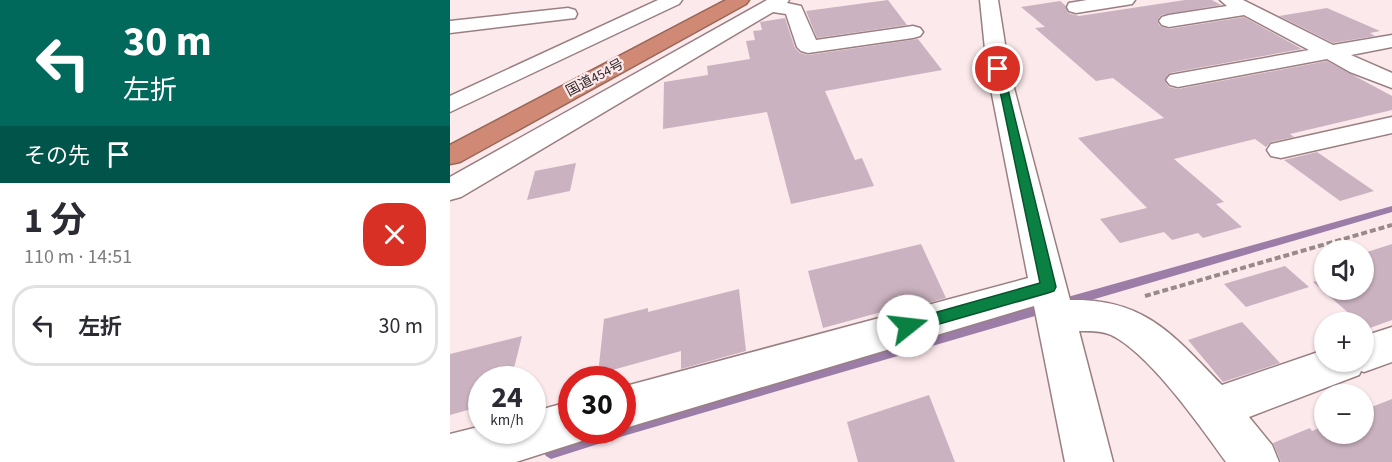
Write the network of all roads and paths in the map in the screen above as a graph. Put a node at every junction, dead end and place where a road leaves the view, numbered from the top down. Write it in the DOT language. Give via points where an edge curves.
graph roads {
  1 [pos="673,0"];
  2 [pos="712,0"];
  3 [pos="740,0"];
  4 [pos="989,0"];
  5 [pos="1126,0"];
  6 [pos="1273,2"];
  7 [pos="775,3"];
  8 [pos="1239,5"];
  9 [pos="571,7"];
  10 [pos="1076,7"];
  11 [pos="1169,21"];
  12 [pos="450,27"];
  13 [pos="913,32"];
  14 [pos="1392,40"];
  15 [pos="1329,52"];
  16 [pos="550,58"];
  17 [pos="1178,80"];
  18 [pos="1392,81"];
  19 [pos="450,105"];
  20 [pos="1392,125"];
  21 [pos="450,134"];
  22 [pos="1281,150"];
  23 [pos="450,156"];
  24 [pos="450,190"];
  25 [pos="1392,225"];
  26 [pos="1052,302"];
  27 [pos="1115,319"];
  28 [pos="1392,344"];
  29 [pos="1374,350"];
  30 [pos="1317,372"];
  31 [pos="636,405"];
  32 [pos="1215,409"];
  33 [pos="558,427"];
  34 [pos="450,458"];
  35 [pos="1089,462"];
  36 [pos="1256,462"];
  1 -- 16 [label="street"];
  2 -- 21 [label="highway, 国道454号"];
  3 -- 23 [label="highway, 国道454号"];
  4 -- 26 [label="street" via="998,69"];
  5 -- 10 [label="street"];
  6 -- 8 [label="street"];
  7 -- 13 [label="street" via="794,10 808,47"];
  7 -- 24 [label="street"];
  8 -- 11 [label="street"];
  8 -- 15 [label="street"];
  9 -- 12 [label="street"];
  9 -- 16 [label="street"];
  14 -- 15 [label="street"];
  15 -- 17 [label="street"];
  15 -- 18 [label="street"];
  16 -- 19 [label="street"];
  20 -- 22 [label="street"];
  25 -- 27 [label="path" via="1121,303"];
  26 -- 27 [label="street"];
  26 -- 31 [label="street"];
  26 -- 35 [label="street"];
  27 -- 32 [label="street" via="1133,327 1167,357"];
  28 -- 29 [label="street"];
  30 -- 32 [label="street"];
  32 -- 36 [label="street"];
  33 -- 34 [label="street"];
}
